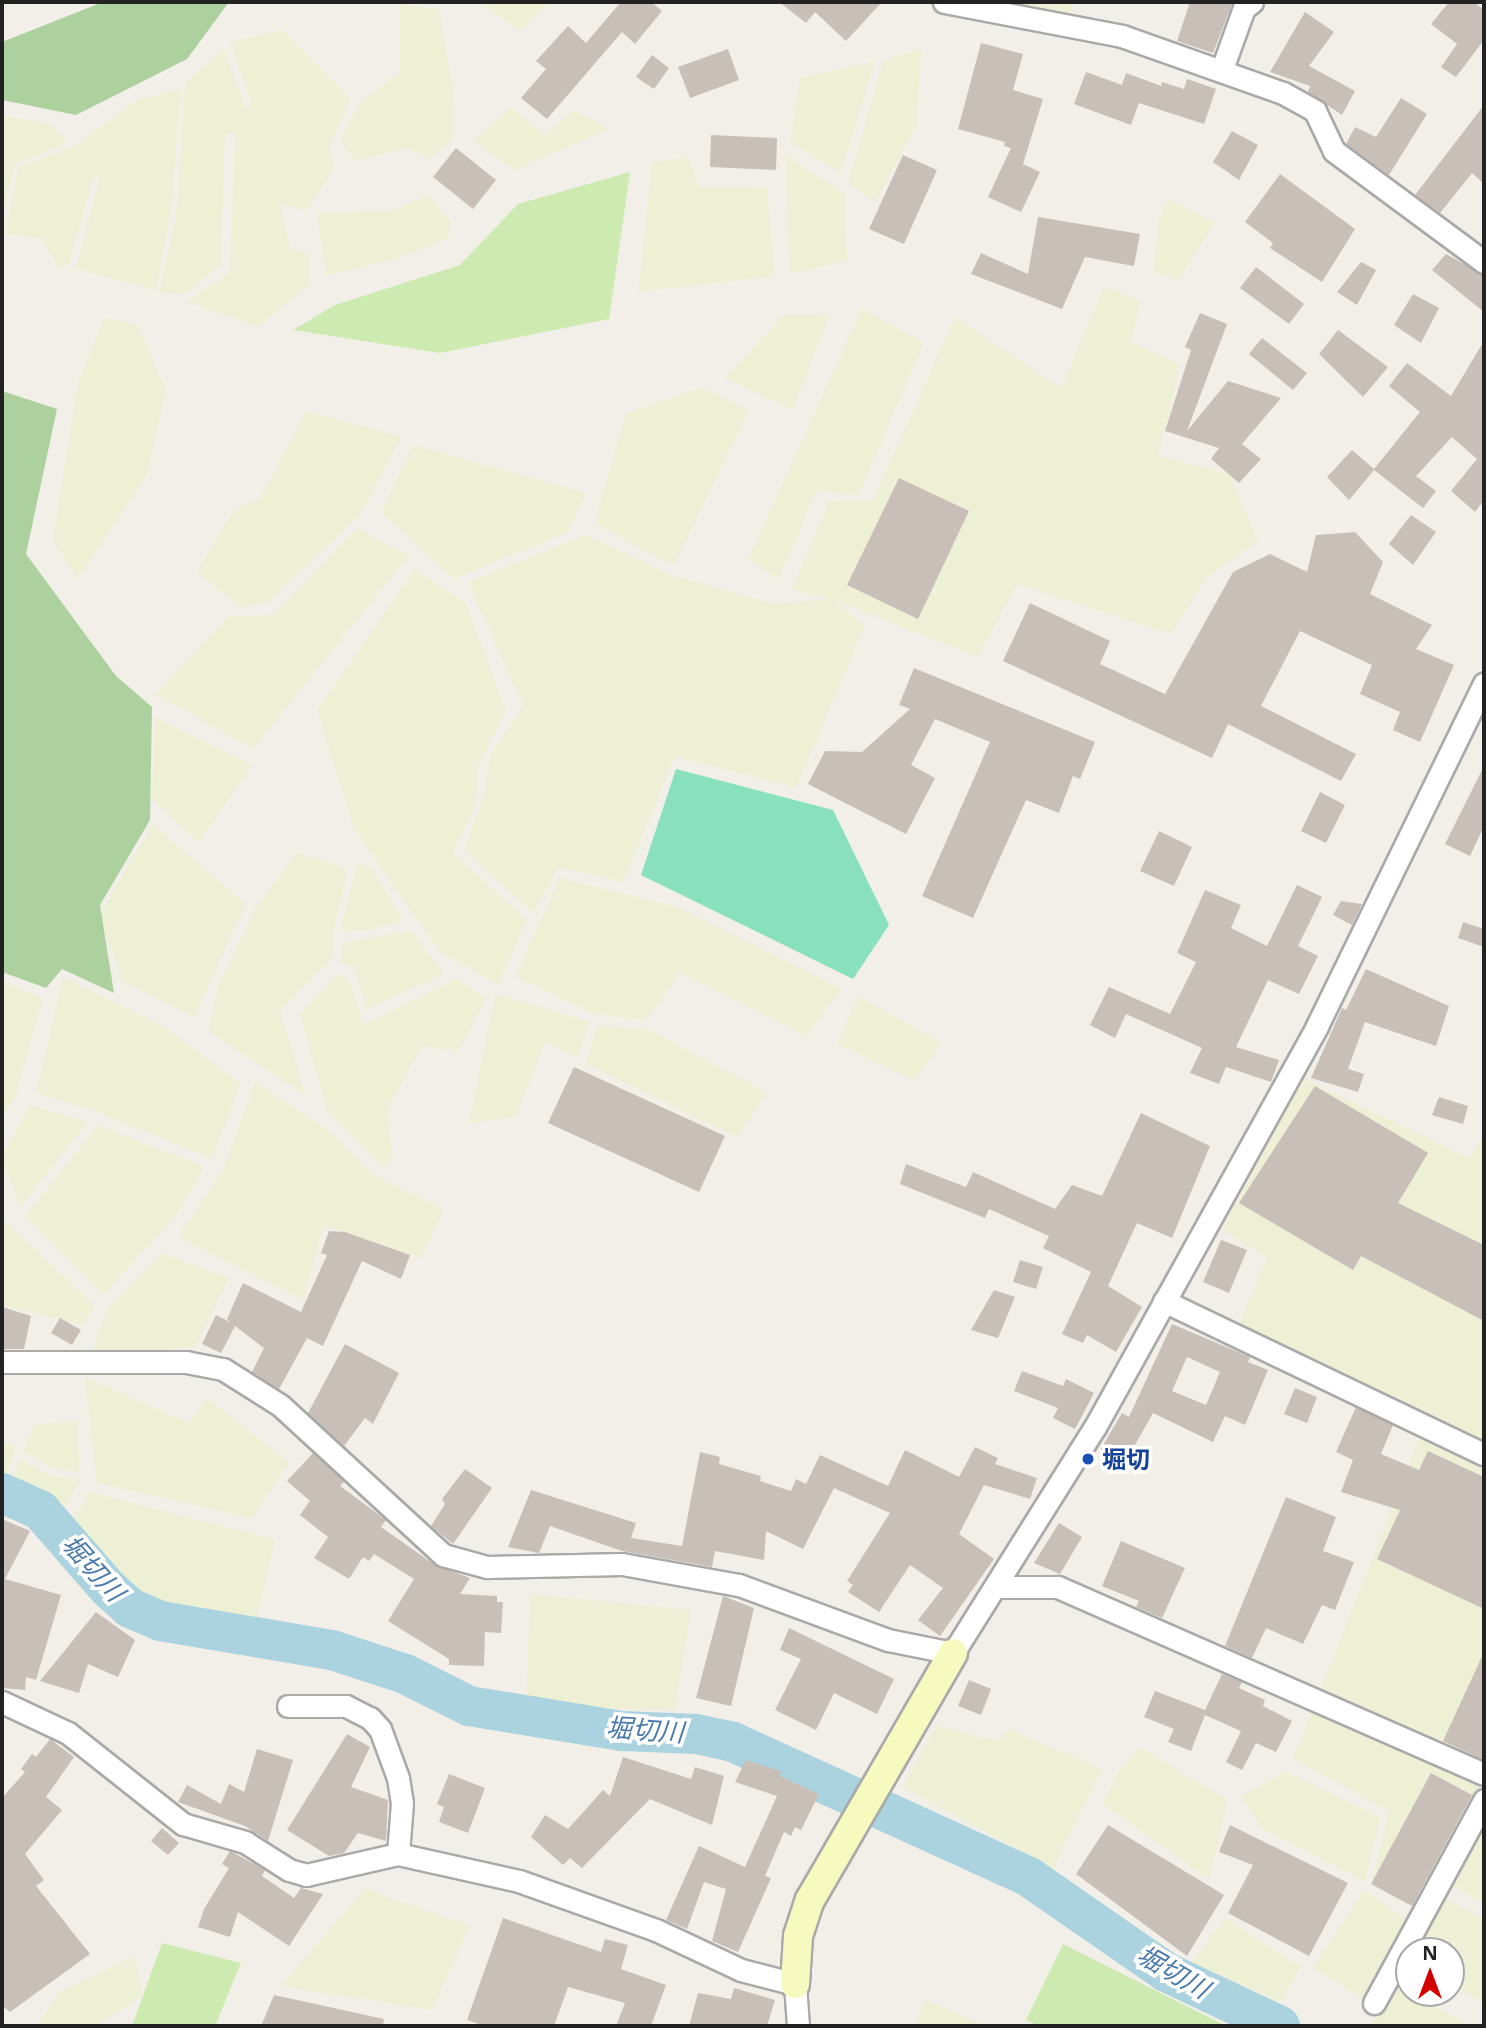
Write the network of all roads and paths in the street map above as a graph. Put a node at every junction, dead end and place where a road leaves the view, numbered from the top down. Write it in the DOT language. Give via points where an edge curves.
graph roads {
  1 [pos="1252,2"];
  2 [pos="948,3"];
  3 [pos="1222,69"];
  4 [pos="1484,262"];
  5 [pos="1484,683"];
  6 [pos="1164,1301"];
  7 [pos="2,1363"];
  8 [pos="1484,1454"];
  9 [pos="998,1587"];
  10 [pos="953,1653"];
  11 [pos="2,1702"];
  12 [pos="288,1706"];
  13 [pos="1484,1774"];
  14 [pos="1484,1800"];
  15 [pos="398,1854"];
  16 [pos="795,1984"];
  17 [pos="1374,2003"];
  18 [pos="798,2026"];
  1 -- 3 [label="street" via="1244,8"];
  2 -- 3 [label="street" via="1122,36"];
  3 -- 4 [label="street" via="1315,111 1334,151"];
  5 -- 6 [label="street" via="1317,1026"];
  6 -- 8 [label="street"];
  6 -- 9 [label="street" via="1095,1427"];
  7 -- 10 [label="street" via="186,1362 223,1369 281,1405 443,1555 487,1567 622,1564 739,1585 888,1640"];
  9 -- 10 [label="street"];
  9 -- 13 [label="street" via="1058,1587"];
  10 -- 16 [label="street" via="810,1900 798,1936"];
  11 -- 15 [label="street" via="68,1733 183,1824 245,1842 289,1870 306,1875"];
  12 -- 15 [label="street" via="346,1706 370,1718 380,1729 402,1803"];
  14 -- 17 [label="street"];
  15 -- 16 [label="street" via="519,1881 656,1930 741,1970"];
  16 -- 18 [label="street"];
}
